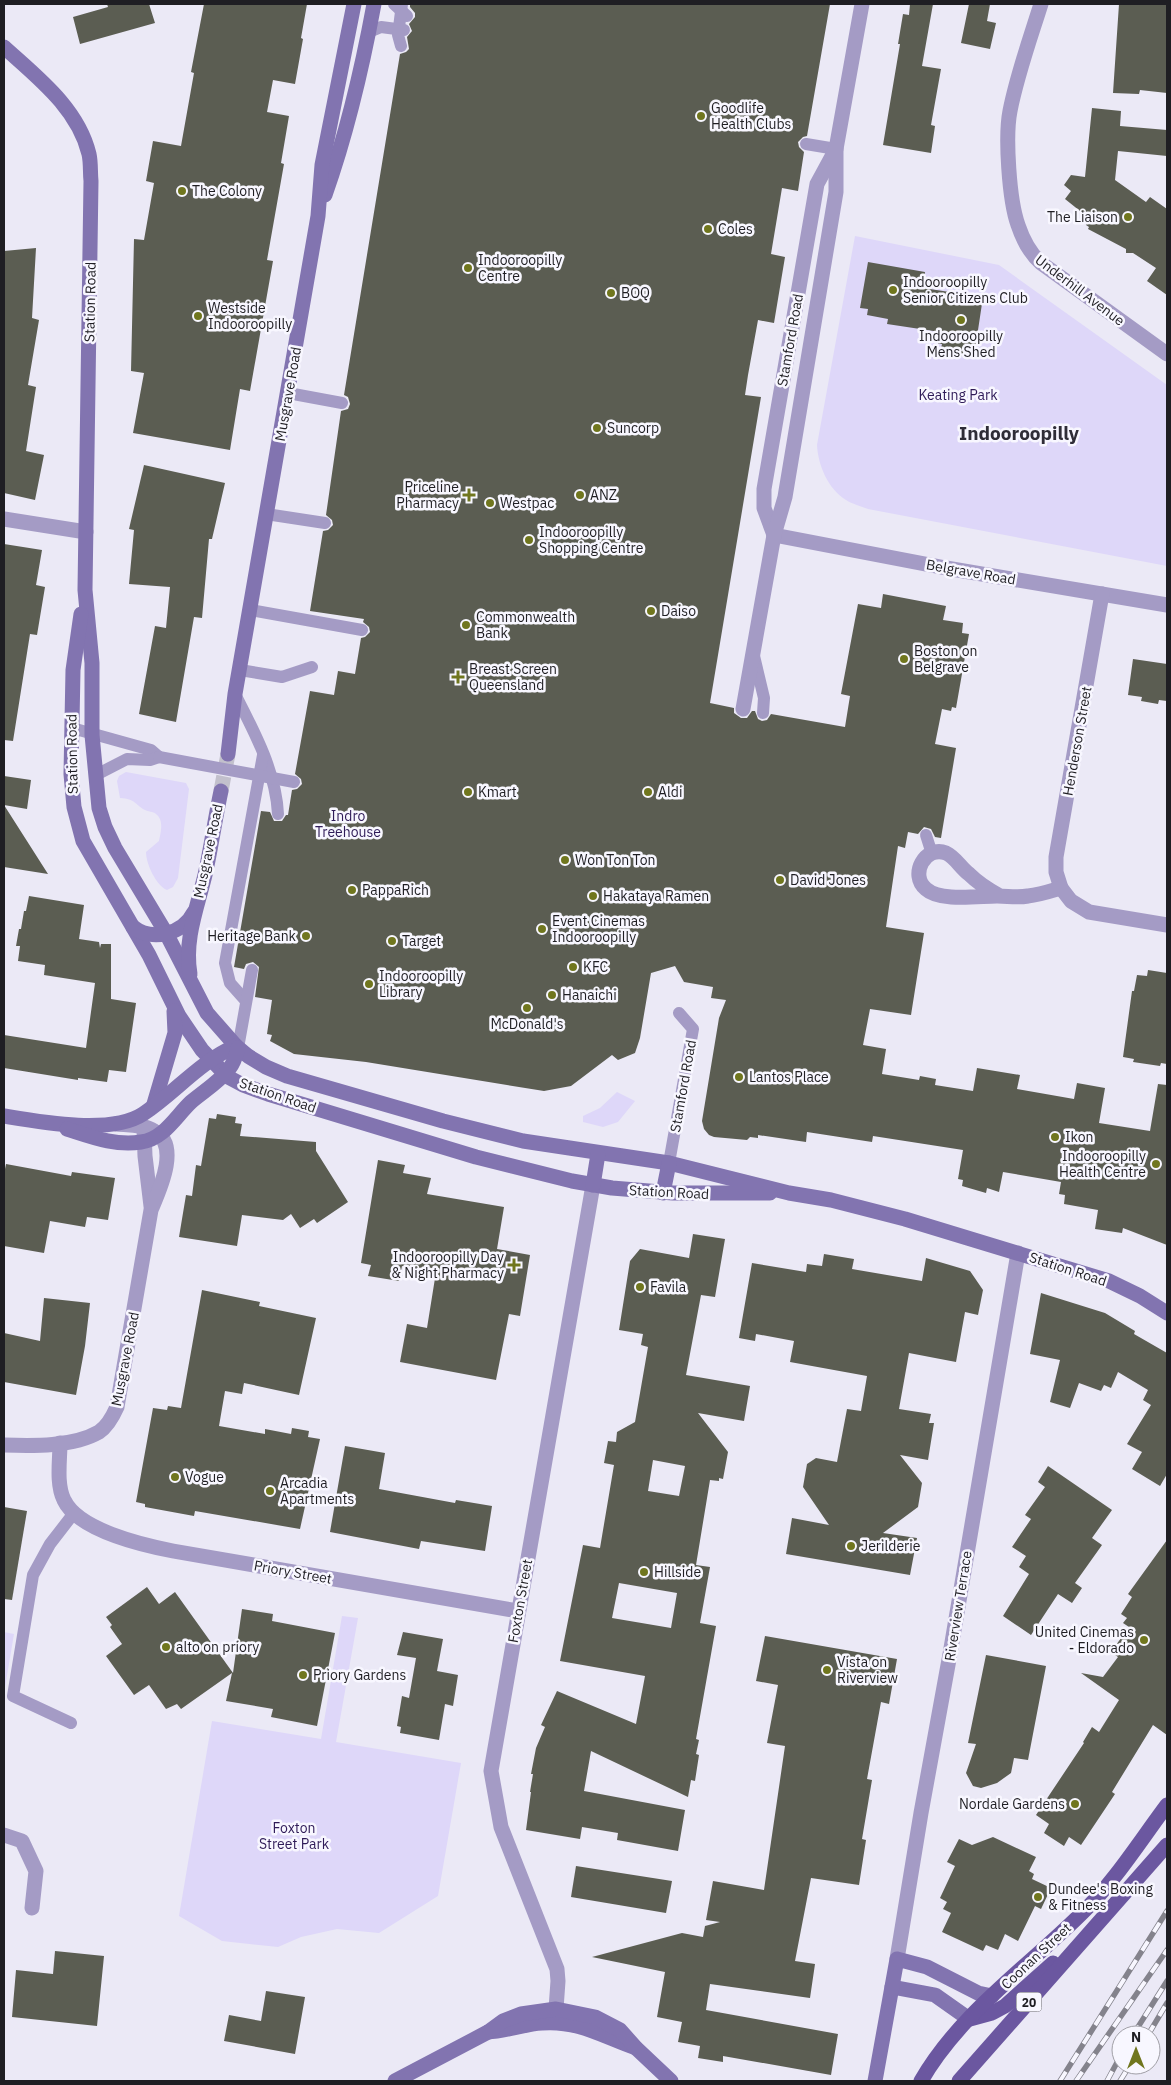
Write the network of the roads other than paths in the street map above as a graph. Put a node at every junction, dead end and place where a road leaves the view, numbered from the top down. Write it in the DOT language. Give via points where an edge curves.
graph roads {
  1 [pos="354,4"];
  2 [pos="374,4"];
  3 [pos="394,4"];
  4 [pos="862,4"];
  5 [pos="1041,4"];
  6 [pos="405,10"];
  7 [pos="404,30"];
  8 [pos="369,32"];
  9 [pos="402,46"];
  10 [pos="4,47"];
  11 [pos="806,144"];
  12 [pos="836,149"];
  13 [pos="318,216"];
  14 [pos="1167,354"];
  15 [pos="288,393"];
  16 [pos="342,403"];
  17 [pos="266,514"];
  18 [pos="4,519"];
  19 [pos="324,523"];
  20 [pos="86,532"];
  21 [pos="774,535"];
  22 [pos="85,590"];
  23 [pos="1102,594"];
  24 [pos="1167,605"];
  25 [pos="251,610"];
  26 [pos="362,630"];
  27 [pos="753,651"];
  28 [pos="312,667"];
  29 [pos="240,670"];
  30 [pos="236,694"];
  31 [pos="743,709"];
  32 [pos="763,713"];
  33 [pos="72,728"];
  34 [pos="92,735"];
  35 [pos="139,753"];
  36 [pos="228,754"];
  37 [pos="263,755"];
  38 [pos="96,775"];
  39 [pos="294,782"];
  40 [pos="221,792"];
  41 [pos="278,814"];
  42 [pos="926,835"];
  43 [pos="932,854"];
  44 [pos="1062,888"];
  45 [pos="1000,896"];
  46 [pos="194,911"];
  47 [pos="1167,925"];
  48 [pos="133,927"];
  49 [pos="166,933"];
  50 [pos="252,970"];
  51 [pos="193,984"];
  52 [pos="246,1001"];
  53 [pos="172,1002"];
  54 [pos="679,1013"];
  55 [pos="237,1047"];
  56 [pos="210,1060"];
  57 [pos="224,1074"];
  58 [pos="152,1107"];
  59 [pos="4,1116"];
  60 [pos="110,1123"];
  61 [pos="51,1124"];
  62 [pos="144,1134"];
  63 [pos="159,1134"];
  64 [pos="598,1154"];
  65 [pos="669,1163"];
  66 [pos="593,1185"];
  67 [pos="663,1193"];
  68 [pos="790,1193"];
  69 [pos="151,1210"];
  70 [pos="1018,1253"];
  71 [pos="1167,1313"];
  72 [pos="60,1443"];
  73 [pos="4,1445"];
  74 [pos="74,1513"];
  75 [pos="518,1612"];
  76 [pos="71,1723"];
  77 [pos="1167,1805"];
  78 [pos="4,1835"];
  79 [pos="1167,1845"];
  80 [pos="32,1908"];
  81 [pos="1100,1924"];
  82 [pos="897,1959"];
  83 [pos="892,1988"];
  84 [pos="992,1996"];
  85 [pos="556,2009"];
  86 [pos="969,2019"];
  87 [pos="488,2032"];
  88 [pos="636,2048"];
  89 [pos="395,2081"];
  90 [pos="671,2081"];
  91 [pos="875,2081"];
  92 [pos="921,2081"];
  93 [pos="960,2081"];
  1 -- 13 [label="street, Musgrave Road" via="322,166"];
  2 -- 8 [label="street"];
  3 -- 6 [label="lane"];
  4 -- 12 [label="street, Stamford Road"];
  5 -- 14 [label="street, Underhill Avenue" via="1008,120 1009,165 1018,225 1028,247 1042,263"];
  6 -- 9 [label="lane, bridge" via="398,35"];
  7 -- 8 [label="lane" via="382,26"];
  8 -- 13 [label="street" via="356,92"];
  10 -- 20 [label="street, Station Road" via="51,90 71,114 89,156"];
  11 -- 12 [label="lane"];
  12 -- 21 [label="street, Stamford Road" via="836,192 785,497"];
  12 -- 21 [label="street, Stamford Road" via="817,184 766,479 764,508"];
  13 -- 15 [label="street, Musgrave Road"];
  15 -- 16 [label="lane"];
  15 -- 17 [label="street, Musgrave Road"];
  17 -- 19 [label="lane"];
  17 -- 25 [label="street, Musgrave Road"];
  18 -- 20 [label="street"];
  20 -- 22 [label="street, Station Road"];
  21 -- 23 [label="street, Belgrave Road"];
  21 -- 27 [label="street, Stamford Road"];
  22 -- 33 [label="street, Station Road" via="73,670"];
  22 -- 34 [label="street, Station Road" via="92,663"];
  23 -- 24 [label="street, Belgrave Road"];
  23 -- 44 [label="street, Henderson Street" via="1056,857 1056,872"];
  25 -- 26 [label="lane"];
  25 -- 29 [label="street, Musgrave Road"];
  27 -- 31 [label="street, Stamford Road"];
  27 -- 32 [label="lane" via="764,698"];
  28 -- 29 [label="lane" via="282,677"];
  29 -- 30 [label="street, Musgrave Road"];
  30 -- 36 [label="street, Musgrave Road"];
  30 -- 37 [label="lane"];
  33 -- 34 [label="lane"];
  33 -- 48 [label="street, Station Road" via="72,790 80,831 92,858"];
  34 -- 35 [label="lane"];
  34 -- 38 [label="street, Station Road"];
  35 -- 38 [label="lane"];
  35 -- 39 [label="lane, bridge" via="150,760 160,757"];
  37 -- 41 [label="lane" via="274,783"];
  37 -- 52 [label="lane" via="226,963 230,983"];
  38 -- 49 [label="street, Station Road" via="100,808 109,836"];
  40 -- 46 [label="street, Musgrave Road" via="205,876"];
  42 -- 43 [label="lane"];
  43 -- 45 [label="street" via="941,852 950,856 972,877"];
  43 -- 45 [label="street" via="924,859 919,869 920,882 927,891 949,896"];
  44 -- 45 [label="street" via="1030,896"];
  44 -- 47 [label="street" via="1071,901 1089,912"];
  46 -- 49 [label="street, Musgrave Road" via="183,925"];
  46 -- 51 [label="street, Musgrave Road" via="188,958"];
  48 -- 49 [label="street" via="149,934"];
  48 -- 53 [label="street, Station Road"];
  49 -- 51 [label="street, Station Road"];
  50 -- 52 [label="lane"];
  51 -- 55 [label="street, Station Road" via="207,1013"];
  52 -- 55 [label="lane"];
  53 -- 56 [label="street, Station Road"];
  53 -- 58 [label="street" via="175,1033"];
  54 -- 65 [label="lane, Stamford Road" via="693,1029"];
  55 -- 56 [label="street, Musgrave Road"];
  55 -- 57 [label="street" via="234,1060"];
  55 -- 64 [label="street, Station Road" via="266,1067 299,1080 523,1141"];
  56 -- 57 [label="street, Station Road"];
  56 -- 58 [label="street, Musgrave Road"];
  57 -- 63 [label="street"];
  57 -- 66 [label="street, Station Road" via="250,1088 367,1124 504,1165"];
  58 -- 60 [label="street" via="135,1118"];
  58 -- 62 [label="street, Musgrave Road"];
  59 -- 61 [label="street"];
  60 -- 61 [label="street"];
  60 -- 62 [label="street"];
  61 -- 62 [label="street" via="126,1144"];
  62 -- 63 [label="street"];
  62 -- 69 [label="street, Musgrave Road"];
  63 -- 69 [label="street, Musgrave Road" via="167,1158 163,1180"];
  64 -- 65 [label="street, Station Road"];
  64 -- 66 [label="street"];
  65 -- 67 [label="street"];
  65 -- 68 [label="street, Station Road"];
  66 -- 67 [label="street, Station Road"];
  66 -- 75 [label="street, Foxton Street"];
  67 -- 68 [label="street, Station Road"];
  68 -- 70 [label="street, Station Road" via="904,1219"];
  69 -- 72 [label="street, Musgrave Road" via="117,1407 113,1417 100,1431"];
  70 -- 71 [label="street, Station Road" via="1109,1281"];
  70 -- 82 [label="street, Riverview Terrace"];
  72 -- 73 [label="street, Musgrave Road"];
  72 -- 74 [label="street" via="61,1490"];
  74 -- 75 [label="street, Priory Street" via="110,1534 154,1547"];
  74 -- 76 [label="lane" via="50,1544 33,1575 13,1696"];
  75 -- 85 [label="street, Foxton Street" via="491,1771 500,1827 556,1970"];
  77 -- 84 [label="main road, Coonan Street / 20" via="1091,1904"];
  78 -- 80 [label="street" via="22,1841 36,1871"];
  79 -- 81 [label="main road, Coonan Street / 20"];
  81 -- 86 [label="main road" via="1005,2006"];
  81 -- 93 [label="main road, Coonan Street / 20"];
  82 -- 83 [label="street, Riverview Terrace"];
  82 -- 84 [label="street" via="927,1967 978,1993"];
  83 -- 86 [label="street" via="935,1995"];
  83 -- 91 [label="street, Riverview Terrace"];
  84 -- 86 [label="main road, Coonan Street / 20"];
  85 -- 87 [label="street" via="521,2014"];
  85 -- 88 [label="street" via="608,2023 620,2030"];
  86 -- 92 [label="main road, Coonan Street / 20" via="943,2048"];
  87 -- 88 [label="street" via="555,2022 595,2030 616,2042"];
  87 -- 89 [label="street"];
  88 -- 90 [label="street"];
}
